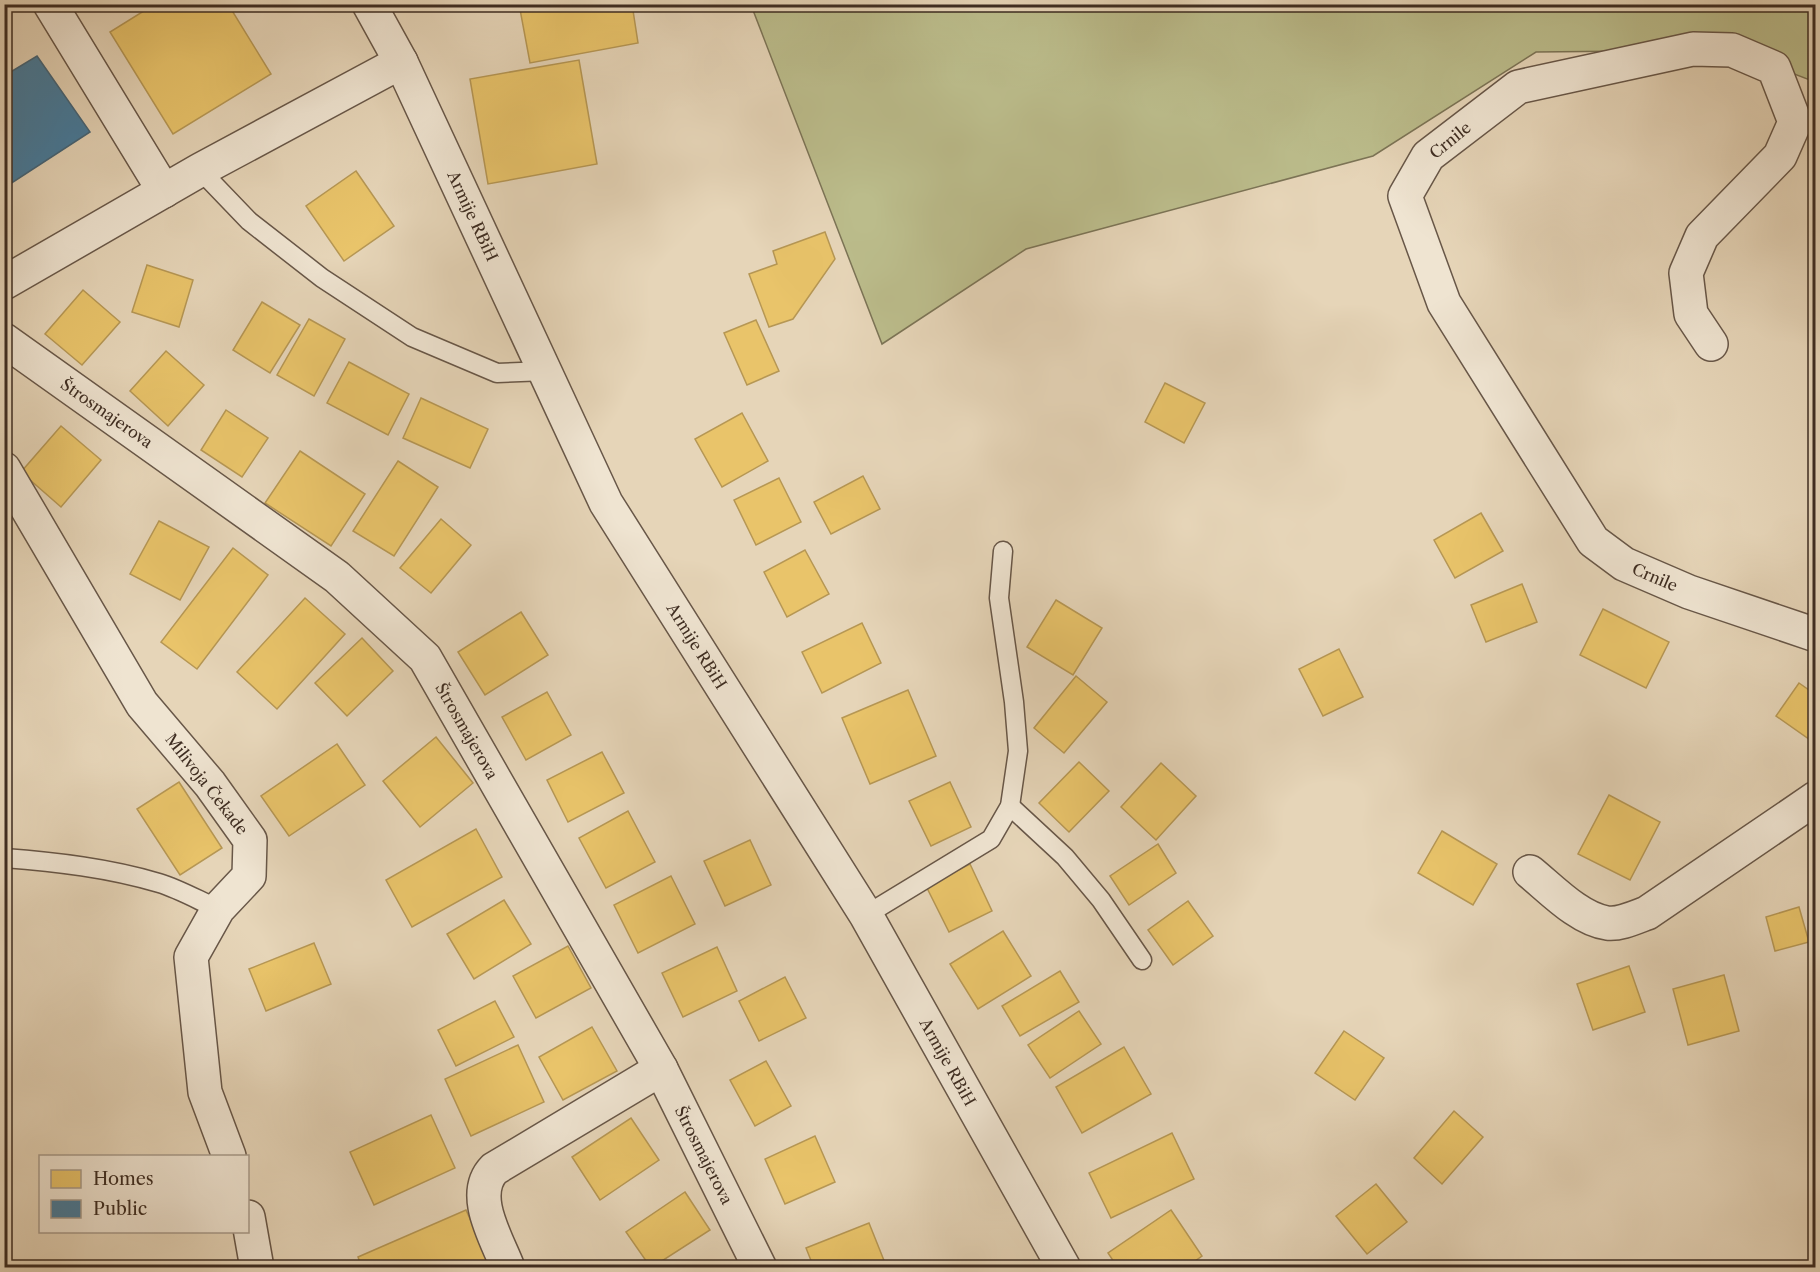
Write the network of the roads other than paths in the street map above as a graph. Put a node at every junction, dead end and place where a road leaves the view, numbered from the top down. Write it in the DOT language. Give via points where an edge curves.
graph roads {
  1 [pos="50,4"];
  2 [pos="369,4"];
  3 [pos="401,62"];
  4 [pos="200,170"];
  5 [pos="164,191"];
  6 [pos="4,283"];
  7 [pos="4,340"];
  8 [pos="1711,344"];
  9 [pos="546,371"];
  10 [pos="4,469"];
  11 [pos="1003,551"];
  12 [pos="1815,635"];
  13 [pos="1815,798"];
  14 [pos="1010,806"];
  15 [pos="4,858"];
  16 [pos="1530,872"];
  17 [pos="218,909"];
  18 [pos="866,915"];
  19 [pos="1142,960"];
  20 [pos="661,1070"];
  21 [pos="229,1155"];
  22 [pos="249,1223"];
  23 [pos="257,1268"];
  24 [pos="508,1268"];
  25 [pos="760,1268"];
  26 [pos="1064,1268"];
  1 -- 5 [label="street"];
  2 -- 3 [label="street, Armije RBiH"];
  3 -- 4 [label="street"];
  3 -- 9 [label="street, Armije RBiH"];
  4 -- 5 [label="street"];
  4 -- 9 [label="lane" via="249,221 322,278 412,337 497,373"];
  5 -- 6 [label="street"];
  7 -- 20 [label="street, Štrosmajerova" via="337,578 425,658"];
  8 -- 12 [label="street, Crnile" via="1691,314 1686,273 1702,236 1784,148 1795,122 1774,68 1732,50 1693,49 1518,87 1428,156 1405,196 1444,303 1593,541 1624,564 1678,587"];
  9 -- 18 [label="street, Armije RBiH" via="606,503"];
  10 -- 17 [label="street, Milivoja Čekade" via="142,704 210,784 250,840 249,876"];
  11 -- 14 [label="lane" via="999,598 1018,751"];
  13 -- 16 [label="street" via="1631,919 1609,924 1594,920"];
  14 -- 18 [label="lane" via="991,839"];
  14 -- 19 [label="lane" via="1065,856"];
  15 -- 17 [label="lane" via="125,874 161,883"];
  17 -- 21 [label="street, Milivoja Čekade" via="191,957 205,1092"];
  18 -- 26 [label="street, Armije RBiH"];
  20 -- 24 [label="street" via="486,1177 482,1198"];
  20 -- 25 [label="street, Štrosmajerova"];
  22 -- 23 [label="street"];
}
